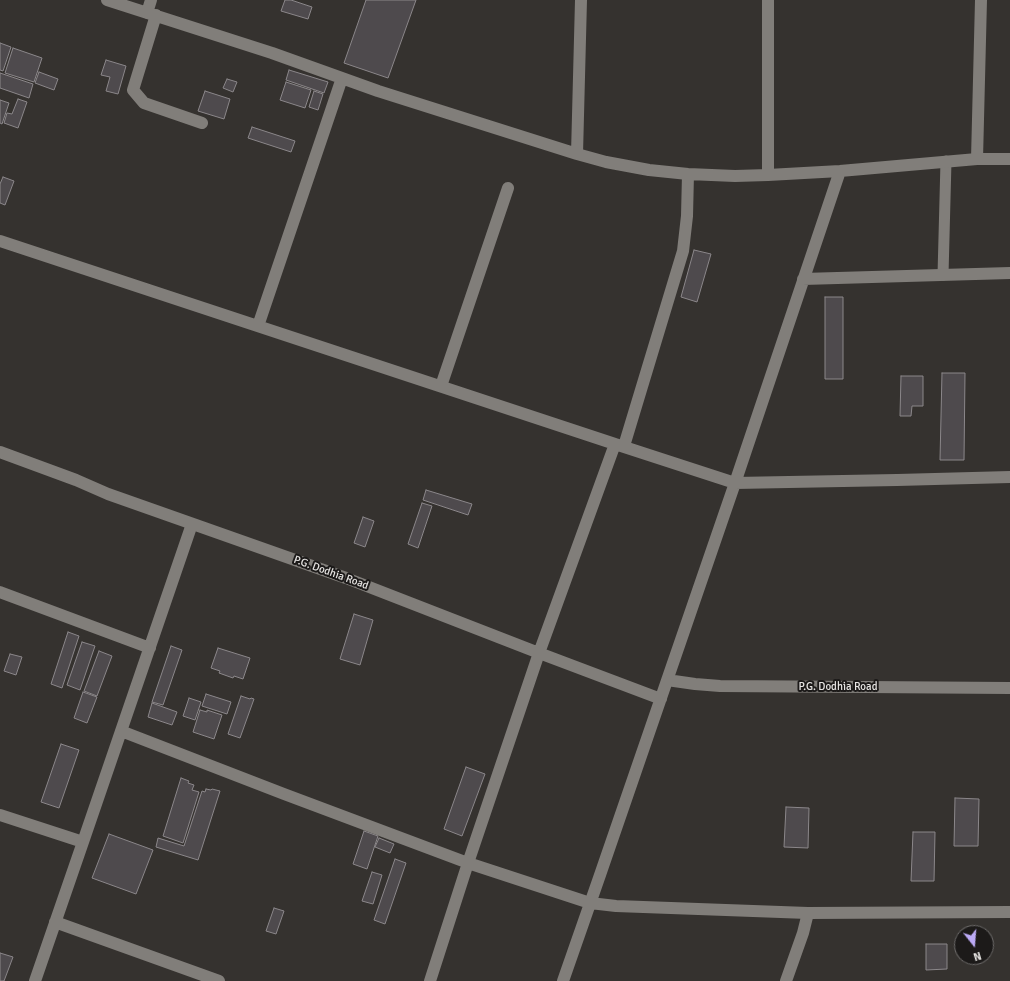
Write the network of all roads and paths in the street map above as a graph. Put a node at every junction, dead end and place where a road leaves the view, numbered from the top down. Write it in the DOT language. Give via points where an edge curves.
graph roads {
  1 [pos="107,0"];
  2 [pos="151,0"];
  3 [pos="581,0"];
  4 [pos="768,0"];
  5 [pos="981,0"];
  6 [pos="152,14"];
  7 [pos="342,78"];
  8 [pos="202,123"];
  9 [pos="577,154"];
  10 [pos="977,159"];
  11 [pos="1010,159"];
  12 [pos="946,161"];
  13 [pos="840,171"];
  14 [pos="688,174"];
  15 [pos="768,175"];
  16 [pos="508,188"];
  17 [pos="0,241"];
  18 [pos="1010,273"];
  19 [pos="943,275"];
  20 [pos="803,279"];
  21 [pos="258,326"];
  22 [pos="441,386"];
  23 [pos="620,445"];
  24 [pos="0,452"];
  25 [pos="1010,477"];
  26 [pos="735,483"];
  27 [pos="192,524"];
  28 [pos="0,592"];
  29 [pos="150,648"];
  30 [pos="539,653"];
  31 [pos="667,680"];
  32 [pos="1010,688"];
  33 [pos="661,699"];
  34 [pos="121,731"];
  35 [pos="0,815"];
  36 [pos="83,842"];
  37 [pos="468,863"];
  38 [pos="590,903"];
  39 [pos="1010,912"];
  40 [pos="808,913"];
  41 [pos="56,922"];
  42 [pos="34,981"];
  43 [pos="219,981"];
  44 [pos="430,981"];
  45 [pos="563,981"];
  46 [pos="786,981"];
  1 -- 6 [label="street"];
  2 -- 6 [label="street"];
  3 -- 9 [label="street"];
  4 -- 15 [label="street"];
  5 -- 10 [label="street"];
  6 -- 7 [label="street"];
  6 -- 8 [label="street" via="133,90 144,103"];
  7 -- 9 [label="street"];
  7 -- 21 [label="street"];
  9 -- 14 [label="street" via="649,170"];
  10 -- 11 [label="street"];
  10 -- 12 [label="street"];
  12 -- 13 [label="street"];
  12 -- 19 [label="lane"];
  13 -- 15 [label="street"];
  13 -- 20 [label="street"];
  14 -- 15 [label="street"];
  14 -- 23 [label="street" via="683,251"];
  16 -- 22 [label="street"];
  17 -- 21 [label="street"];
  18 -- 19 [label="street"];
  19 -- 20 [label="street"];
  20 -- 26 [label="street"];
  21 -- 22 [label="street"];
  22 -- 23 [label="street"];
  23 -- 26 [label="street"];
  23 -- 30 [label="street"];
  24 -- 27 [label="street, P.G. Dodhia Road"];
  25 -- 26 [label="street"];
  26 -- 31 [label="street"];
  27 -- 29 [label="street"];
  27 -- 30 [label="street, P.G. Dodhia Road" via="346,578"];
  28 -- 29 [label="street"];
  29 -- 34 [label="street"];
  30 -- 33 [label="street, P.G. Dodhia Road"];
  30 -- 37 [label="street"];
  31 -- 32 [label="street, P.G. Dodhia Road" via="720,686"];
  31 -- 33 [label="street"];
  33 -- 38 [label="street"];
  34 -- 36 [label="street"];
  34 -- 37 [label="street"];
  35 -- 36 [label="street"];
  36 -- 41 [label="street"];
  37 -- 38 [label="street"];
  37 -- 44 [label="street"];
  38 -- 40 [label="street"];
  38 -- 45 [label="street"];
  39 -- 40 [label="street"];
  40 -- 46 [label="street"];
  41 -- 42 [label="street"];
  41 -- 43 [label="street"];
}
